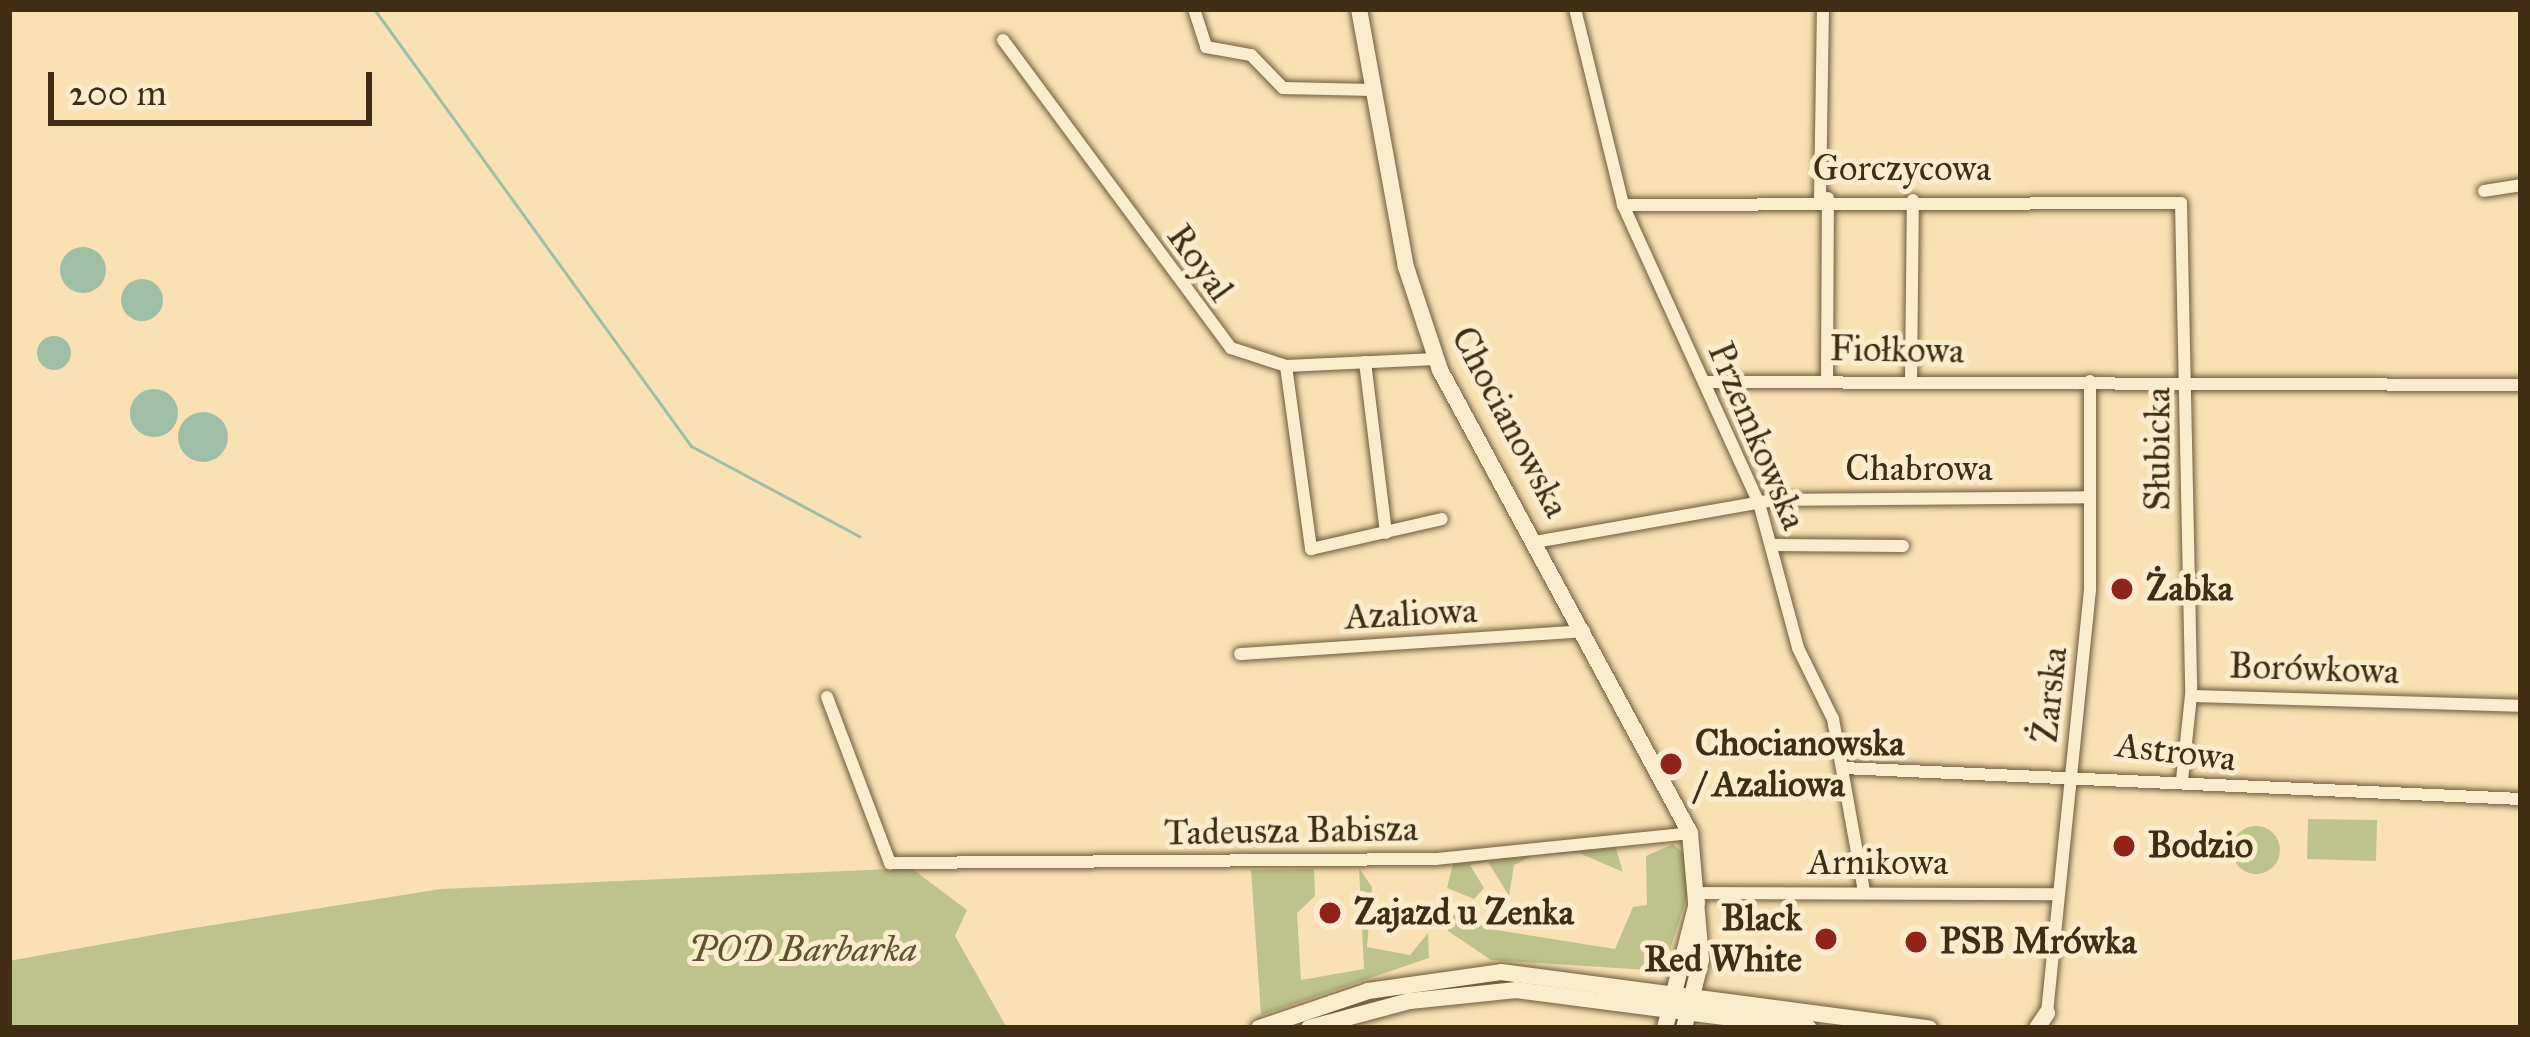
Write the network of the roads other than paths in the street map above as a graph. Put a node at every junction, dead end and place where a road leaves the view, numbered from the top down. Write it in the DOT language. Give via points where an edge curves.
graph roads {
  1 [pos="1194,9"];
  2 [pos="1359,9"];
  3 [pos="1575,9"];
  4 [pos="1823,9"];
  5 [pos="1004,40"];
  6 [pos="1373,90"];
  7 [pos="2521,185"];
  8 [pos="2484,190"];
  9 [pos="2502,190"];
  10 [pos="2521,196"];
  11 [pos="1824,198"];
  12 [pos="1913,200"];
  13 [pos="2180,203"];
  14 [pos="1624,205"];
  15 [pos="1436,359"];
  16 [pos="1365,362"];
  17 [pos="1286,366"];
  18 [pos="1827,379"];
  19 [pos="1911,381"];
  20 [pos="2090,381"];
  21 [pos="1704,382"];
  22 [pos="2188,382"];
  23 [pos="2521,386"];
  24 [pos="2090,497"];
  25 [pos="1759,503"];
  26 [pos="1442,519"];
  27 [pos="1386,533"];
  28 [pos="1535,542"];
  29 [pos="1772,545"];
  30 [pos="1903,546"];
  31 [pos="1584,631"];
  32 [pos="1240,655"];
  33 [pos="2191,696"];
  34 [pos="827,697"];
  35 [pos="2521,706"];
  36 [pos="1843,768"];
  37 [pos="2072,772"];
  38 [pos="2182,780"];
  39 [pos="2521,796"];
  40 [pos="1690,833"];
  41 [pos="1864,891"];
  42 [pos="2058,894"];
  43 [pos="1698,897"];
  44 [pos="1680,953"];
  45 [pos="1702,960"];
  46 [pos="1636,982"];
  47 [pos="1671,997"];
  48 [pos="1692,999"];
  49 [pos="1642,1001"];
  50 [pos="1728,1006"];
  51 [pos="2044,1023"];
  52 [pos="1259,1028"];
  53 [pos="1310,1028"];
  54 [pos="1663,1028"];
  55 [pos="1684,1028"];
  56 [pos="1701,1028"];
  57 [pos="1809,1028"];
  58 [pos="1929,1028"];
  1 -- 6 [label="street" via="1206,47 1251,55 1283,88"];
  2 -- 6 [label="street, Chocianowska"];
  3 -- 14 [label="street, Przemkowska"];
  4 -- 11 [label="street"];
  5 -- 17 [label="street, Royal" via="1208,327 1246,356"];
  6 -- 15 [label="street, Chocianowska"];
  7 -- 9 [label="street"];
  8 -- 9 [label="street"];
  9 -- 10 [label="street"];
  11 -- 12 [label="street, Gorczycowa"];
  11 -- 14 [label="street, Gorczycowa"];
  11 -- 18 [label="street"];
  12 -- 13 [label="street, Gorczycowa"];
  12 -- 19 [label="street"];
  13 -- 22 [label="street, Słubicka"];
  14 -- 21 [label="street, Przemkowska"];
  15 -- 16 [label="street, Royal"];
  15 -- 28 [label="street, Chocianowska"];
  16 -- 17 [label="street, Royal"];
  16 -- 27 [label="street"];
  17 -- 27 [label="street" via="1306,542 1318,552"];
  18 -- 19 [label="street, Fiołkowa"];
  18 -- 21 [label="street, Fiołkowa"];
  19 -- 20 [label="street, Fiołkowa"];
  20 -- 22 [label="street, Fiołkowa"];
  20 -- 24 [label="street, Żarska"];
  21 -- 25 [label="street, Przemkowska"];
  22 -- 23 [label="street, Fiołkowa"];
  22 -- 33 [label="street, Słubicka"];
  24 -- 25 [label="street, Chabrowa"];
  24 -- 37 [label="street, Żarska"];
  25 -- 28 [label="street, Chabrowa"];
  25 -- 29 [label="street, Przemkowska"];
  26 -- 27 [label="street"];
  28 -- 31 [label="street, Chocianowska"];
  29 -- 30 [label="street"];
  29 -- 36 [label="street, Przemkowska"];
  31 -- 32 [label="street, Azaliowa"];
  31 -- 40 [label="street, Chocianowska"];
  33 -- 35 [label="street, Borówkowa"];
  33 -- 38 [label="street, Borówkowa"];
  34 -- 40 [label="street, Tadeusza Babisza" via="890,862 1436,859"];
  36 -- 37 [label="street, Astrowa"];
  36 -- 41 [label="street, Przemkowska"];
  37 -- 38 [label="street, Astrowa"];
  37 -- 42 [label="street, Żarska"];
  38 -- 39 [label="street, Astrowa" via="2204,790"];
  40 -- 43 [label="street"];
  41 -- 42 [label="street, Arnikowa"];
  41 -- 43 [label="street, Arnikowa"];
  42 -- 51 [label="street, Żarska"];
  43 -- 44 [label="street"];
  43 -- 45 [label="street"];
  44 -- 46 [label="street"];
  44 -- 47 [label="street"];
  45 -- 48 [label="street"];
  45 -- 50 [label="street"];
  46 -- 47 [label="street"];
  46 -- 52 [label="street" via="1439,978"];
  47 -- 48 [label="street"];
  47 -- 49 [label="street"];
  47 -- 54 [label="street"];
  48 -- 50 [label="street"];
  48 -- 55 [label="street"];
  49 -- 53 [label="street" via="1475,992"];
  49 -- 54 [label="street"];
  50 -- 56 [label="street"];
  50 -- 57 [label="street"];
  50 -- 58 [label="street"];
}
